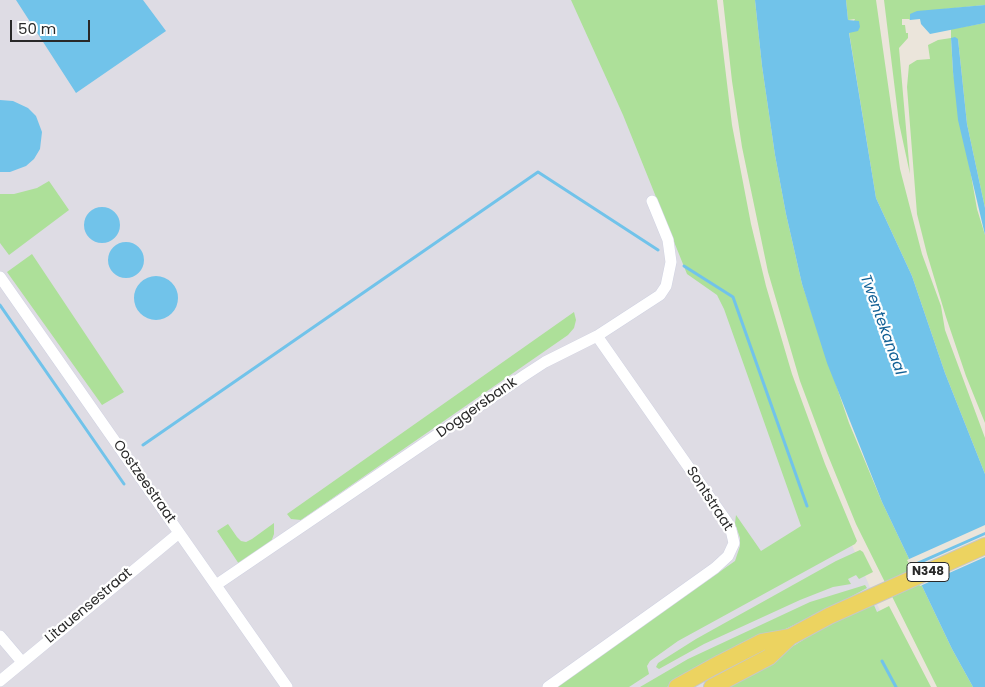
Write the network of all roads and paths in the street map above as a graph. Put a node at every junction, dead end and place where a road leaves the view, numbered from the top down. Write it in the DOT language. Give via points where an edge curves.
graph roads {
  1 [pos="652,202"];
  2 [pos="0,277"];
  3 [pos="597,336"];
  4 [pos="179,533"];
  5 [pos="985,546"];
  6 [pos="216,584"];
  7 [pos="0,636"];
  8 [pos="790,637"];
  9 [pos="22,662"];
  10 [pos="0,681"];
  11 [pos="287,687"];
  12 [pos="548,687"];
  13 [pos="678,687"];
  14 [pos="712,687"];
  1 -- 3 [label="street, Doggersbank" via="668,240 671,262 666,286 660,294"];
  2 -- 4 [label="street, Oostzeestraat"];
  3 -- 6 [label="street, Doggersbank" via="525,375"];
  3 -- 12 [label="street, Sontstraat" via="727,522 734,543 728,556 715,568"];
  4 -- 6 [label="street, Oostzeestraat"];
  4 -- 9 [label="street, Litauensestraat"];
  5 -- 8 [label="main road, N348" via="829,616"];
  6 -- 11 [label="street, Oostzeestraat"];
  7 -- 9 [label="street"];
  8 -- 13 [label="main road, N348" via="762,642"];
  8 -- 14 [label="main road, N348" via="769,657"];
  9 -- 10 [label="street, Litauensestraat"];
}
